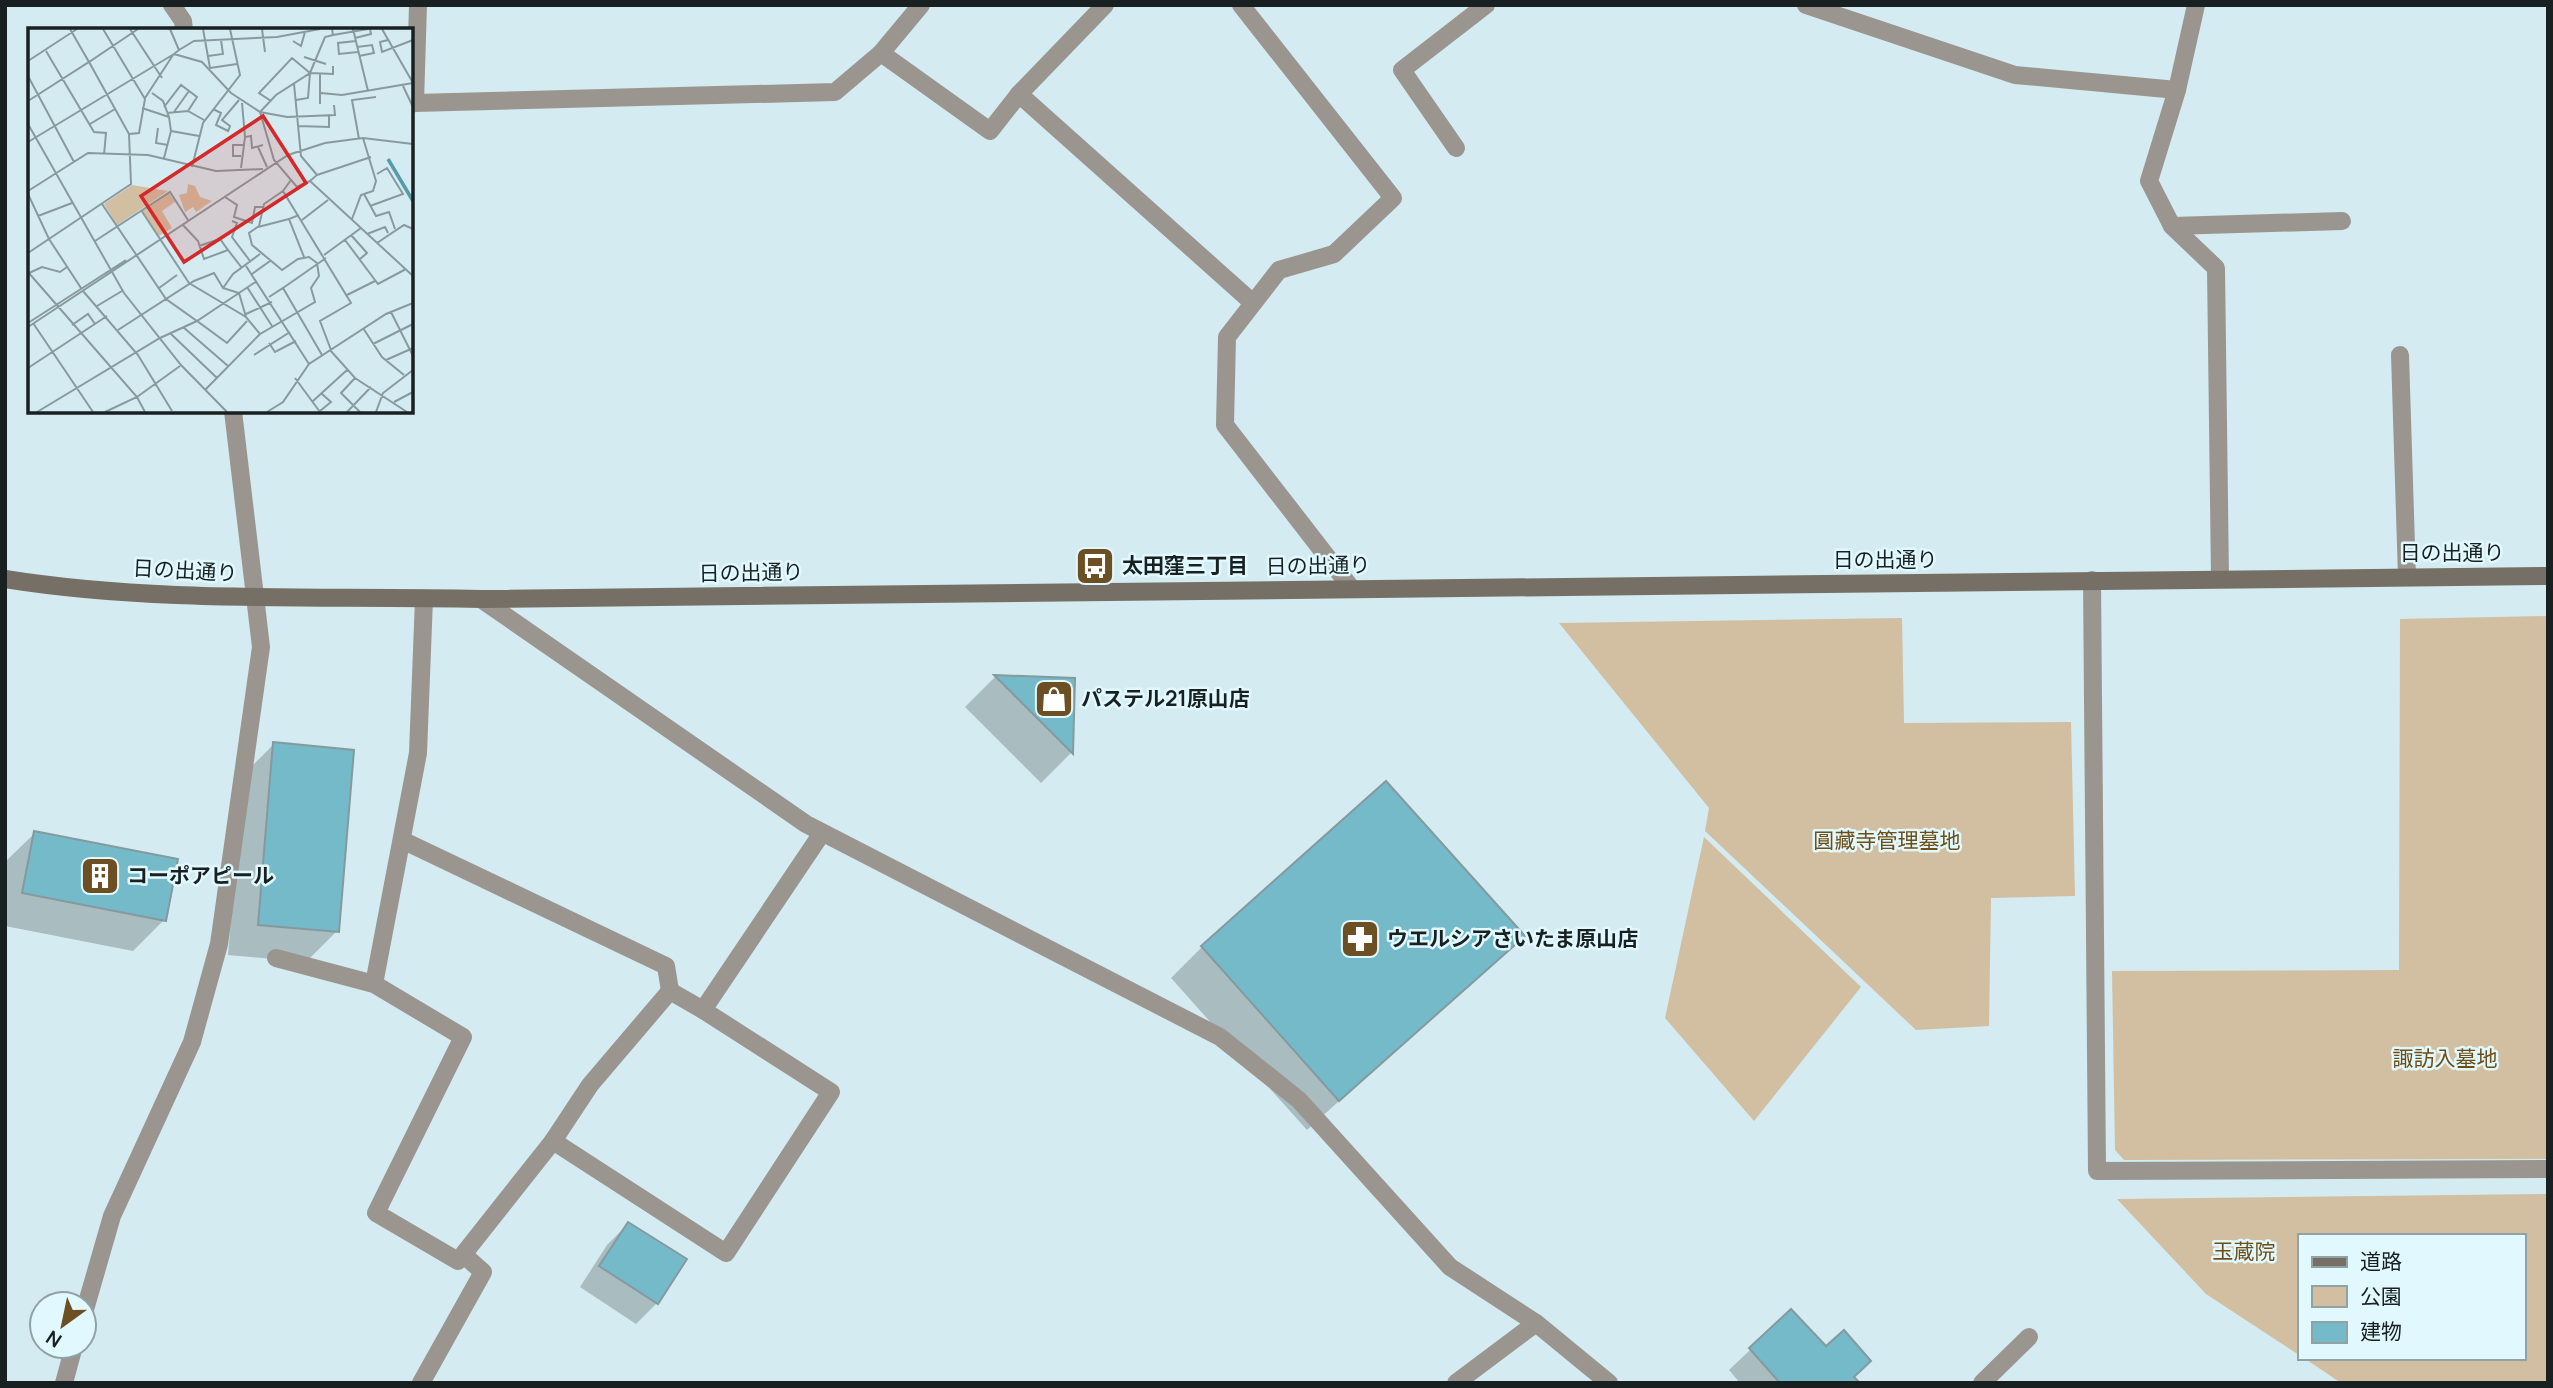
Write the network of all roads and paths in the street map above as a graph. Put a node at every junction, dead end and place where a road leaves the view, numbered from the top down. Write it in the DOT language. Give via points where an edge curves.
graph roads {
  1 [pos="172,5"];
  2 [pos="418,5"];
  3 [pos="921,5"];
  4 [pos="1105,5"];
  5 [pos="1241,5"];
  6 [pos="1486,5"];
  7 [pos="1806,5"];
  8 [pos="2196,5"];
  9 [pos="184,28"];
  10 [pos="881,53"];
  11 [pos="2177,90"];
  12 [pos="1019,94"];
  13 [pos="413,104"];
  14 [pos="1456,148"];
  15 [pos="2342,221"];
  16 [pos="2172,226"];
  17 [pos="1254,303"];
  18 [pos="2400,355"];
  19 [pos="233,413"];
  20 [pos="2548,576"];
  21 [pos="2407,577"];
  22 [pos="2220,578"];
  23 [pos="5,579"];
  24 [pos="2092,580"];
  25 [pos="1352,589"];
  26 [pos="257,597"];
  27 [pos="424,599"];
  28 [pos="481,599"];
  29 [pos="822,832"];
  30 [pos="402,840"];
  31 [pos="276,958"];
  32 [pos="374,984"];
  33 [pos="670,991"];
  34 [pos="703,1010"];
  35 [pos="553,1141"];
  36 [pos="2548,1169"];
  37 [pos="465,1256"];
  38 [pos="91,1290"];
  39 [pos="1536,1323"];
  40 [pos="2029,1337"];
  41 [pos="70,1360"];
  42 [pos="64,1383"];
  43 [pos="421,1383"];
  44 [pos="1456,1383"];
  45 [pos="1609,1383"];
  46 [pos="1982,1383"];
  1 -- 9 [label="street"];
  2 -- 13 [label="street"];
  3 -- 10 [label="street"];
  4 -- 12 [label="street"];
  5 -- 17 [label="street" via="1394,198 1334,254 1279,270"];
  6 -- 14 [label="street" via="1402,70"];
  7 -- 11 [label="street" via="2015,75"];
  8 -- 11 [label="street"];
  10 -- 12 [label="street" via="990,131"];
  10 -- 13 [label="street" via="835,92"];
  11 -- 16 [label="street" via="2149,181"];
  12 -- 17 [label="street"];
  15 -- 16 [label="street"];
  16 -- 22 [label="street" via="2216,268"];
  17 -- 25 [label="street" via="1227,337 1225,425"];
  18 -- 21 [label="street"];
  19 -- 26 [label="street"];
  20 -- 21 [label="street, 日の出通り"];
  21 -- 22 [label="street, 日の出通り"];
  22 -- 24 [label="street, 日の出通り"];
  23 -- 26 [label="street, 日の出通り"];
  24 -- 25 [label="street, 日の出通り"];
  24 -- 36 [label="street" via="2097,1171"];
  25 -- 28 [label="street, 日の出通り"];
  26 -- 27 [label="street, 日の出通り"];
  26 -- 38 [label="street" via="261,647 219,944 192,1042 113,1216"];
  27 -- 28 [label="street, 日の出通り"];
  27 -- 30 [label="street" via="418,753"];
  28 -- 29 [label="street"];
  29 -- 34 [label="street"];
  29 -- 39 [label="street" via="1220,1037 1299,1100 1450,1267"];
  30 -- 32 [label="street"];
  30 -- 33 [label="street" via="666,966"];
  31 -- 32 [label="street"];
  32 -- 37 [label="street" via="463,1037 376,1213 458,1261"];
  33 -- 34 [label="street"];
  33 -- 35 [label="street" via="590,1085"];
  34 -- 35 [label="street" via="831,1091 726,1253"];
  35 -- 37 [label="street"];
  37 -- 43 [label="street" via="483,1272"];
  39 -- 44 [label="street"];
  39 -- 45 [label="street"];
  40 -- 46 [label="street"];
  41 -- 42 [label="street"];
}
